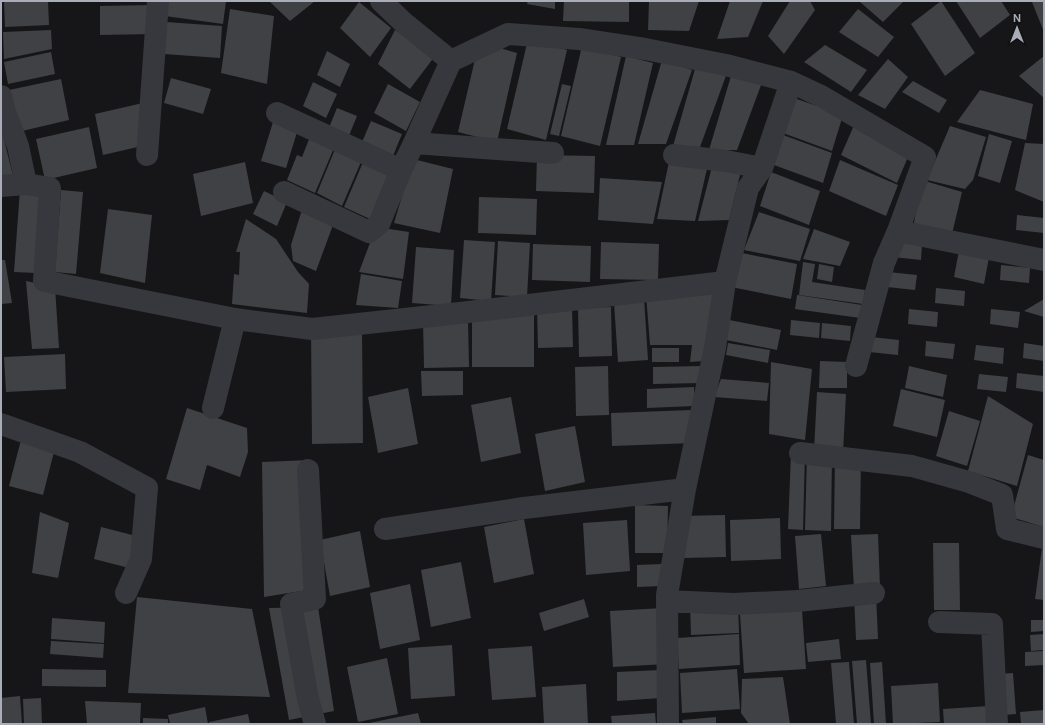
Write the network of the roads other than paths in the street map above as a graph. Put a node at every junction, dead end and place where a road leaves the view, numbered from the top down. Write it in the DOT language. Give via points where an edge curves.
graph roads {
  1 [pos="158,1"];
  2 [pos="381,1"];
  3 [pos="451,61"];
  4 [pos="791,82"];
  5 [pos="1,96"];
  6 [pos="277,113"];
  7 [pos="414,143"];
  8 [pos="553,153"];
  9 [pos="147,155"];
  10 [pos="674,155"];
  11 [pos="762,168"];
  12 [pos="401,170"];
  13 [pos="26,184"];
  14 [pos="1,186"];
  15 [pos="284,192"];
  16 [pos="898,231"];
  17 [pos="1044,260"];
  18 [pos="725,282"];
  19 [pos="234,319"];
  20 [pos="856,366"];
  21 [pos="213,408"];
  22 [pos="1,424"];
  23 [pos="800,453"];
  24 [pos="308,470"];
  25 [pos="685,489"];
  26 [pos="385,528"];
  27 [pos="1044,538"];
  28 [pos="126,593"];
  29 [pos="874,593"];
  30 [pos="667,601"];
  31 [pos="939,622"];
  32 [pos="315,724"];
  33 [pos="668,724"];
  34 [pos="996,724"];
  1 -- 9 [label="street"];
  2 -- 3 [label="street"];
  3 -- 4 [label="street" via="508,34 579,39 645,48"];
  3 -- 7 [label="street"];
  4 -- 11 [label="street"];
  4 -- 16 [label="street" via="821,96 925,157"];
  5 -- 13 [label="street" via="18,146"];
  6 -- 12 [label="street"];
  7 -- 8 [label="street"];
  7 -- 12 [label="street"];
  10 -- 11 [label="street" via="726,160"];
  11 -- 18 [label="street" via="748,188"];
  12 -- 15 [label="street" via="379,224 368,232"];
  13 -- 14 [label="street"];
  13 -- 19 [label="street" via="50,188 44,281"];
  16 -- 17 [label="street"];
  16 -- 20 [label="street" via="884,263"];
  18 -- 19 [label="street" via="312,329"];
  18 -- 25 [label="street" via="715,348"];
  19 -- 21 [label="street"];
  22 -- 28 [label="street" via="80,452 147,488 141,559"];
  23 -- 27 [label="street" via="912,466 969,482 1002,494 1007,529"];
  24 -- 32 [label="street" via="315,599 291,604 308,700"];
  25 -- 26 [label="street"];
  25 -- 30 [label="street"];
  29 -- 30 [label="street" via="733,604"];
  30 -- 33 [label="street"];
  31 -- 34 [label="street" via="992,624"];
}
